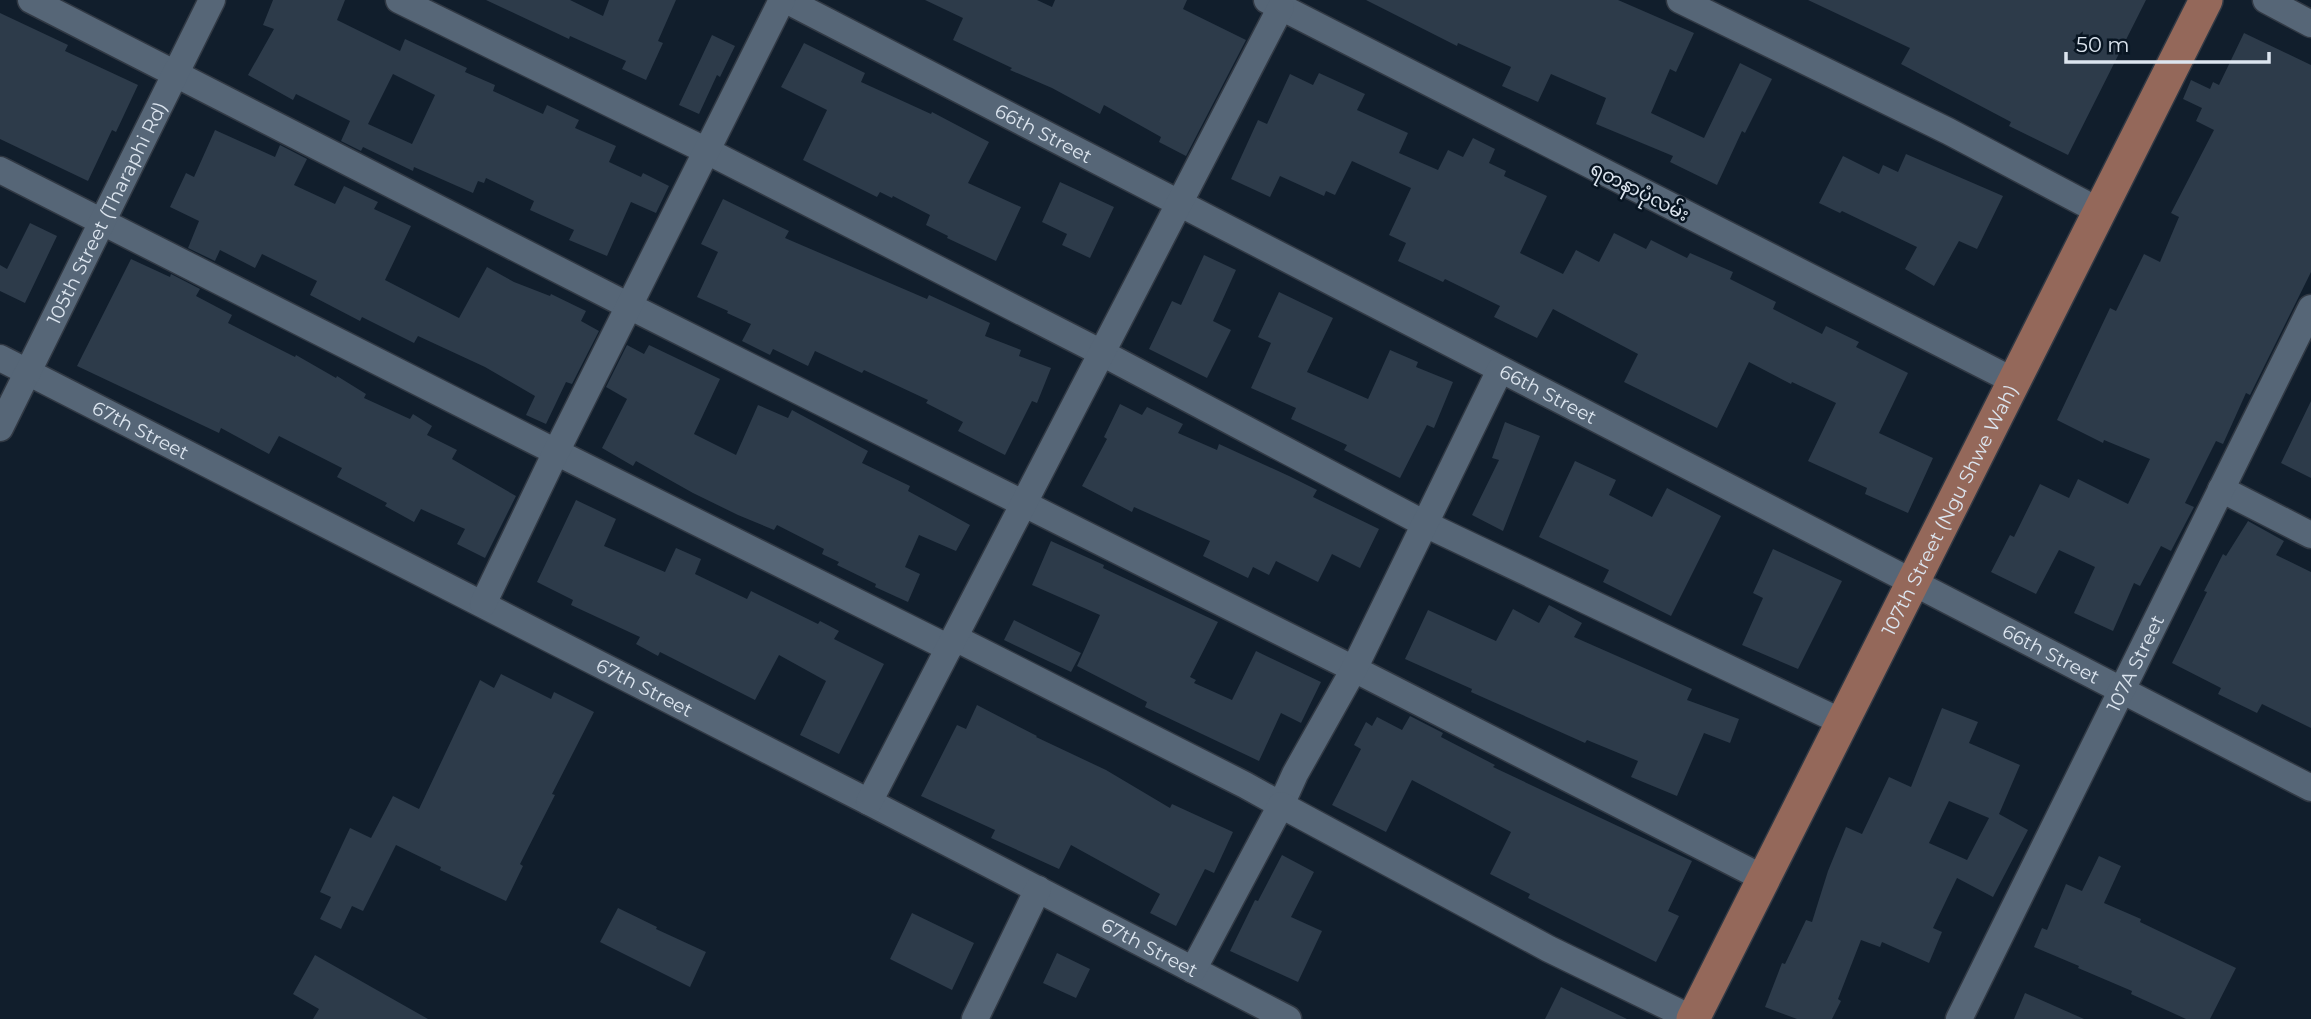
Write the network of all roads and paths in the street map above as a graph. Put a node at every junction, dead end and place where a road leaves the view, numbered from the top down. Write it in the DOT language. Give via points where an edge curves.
graph roads {
  1 [pos="31,0"];
  2 [pos="212,0"];
  3 [pos="399,0"];
  4 [pos="784,0"];
  5 [pos="1680,0"];
  6 [pos="2206,0"];
  7 [pos="2266,0"];
  8 [pos="1274,4"];
  9 [pos="2311,24"];
  10 [pos="175,75"];
  11 [pos="707,150"];
  12 [pos="0,170"];
  13 [pos="1180,202"];
  14 [pos="2099,211"];
  15 [pos="102,222"];
  16 [pos="629,306"];
  17 [pos="2311,308"];
  18 [pos="1102,353"];
  19 [pos="0,358"];
  20 [pos="1500,370"];
  21 [pos="27,372"];
  22 [pos="2014,381"];
  23 [pos="0,428"];
  24 [pos="556,452"];
  25 [pos="2221,489"];
  26 [pos="1024,503"];
  27 [pos="1425,524"];
  28 [pos="2311,535"];
  29 [pos="1912,582"];
  30 [pos="483,604"];
  31 [pos="952,643"];
  32 [pos="1354,669"];
  33 [pos="2121,690"];
  34 [pos="1842,722"];
  35 [pos="2311,788"];
  36 [pos="869,802"];
  37 [pos="1281,805"];
  38 [pos="1763,878"];
  39 [pos="1038,889"];
  40 [pos="1193,970"];
  41 [pos="975,1019"];
  42 [pos="1288,1019"];
  43 [pos="1693,1019"];
  44 [pos="1959,1019"];
  1 -- 10 [label="street"];
  2 -- 10 [label="street, 105th Street (Tharaphi Rd)"];
  3 -- 11 [label="street"];
  4 -- 11 [label="street"];
  4 -- 13 [label="street, 66th Street"];
  5 -- 14 [label="street" via="1948,131"];
  6 -- 14 [label="main road, 107th Street (Ngu Shwe Wah)"];
  7 -- 9 [label="street"];
  8 -- 13 [label="street"];
  8 -- 22 [label="street, ရတနာပုံလမ်း"];
  10 -- 15 [label="street, 105th Street (Tharaphi Rd)"];
  10 -- 16 [label="street"];
  11 -- 16 [label="street"];
  11 -- 18 [label="street"];
  12 -- 15 [label="street"];
  13 -- 18 [label="street"];
  13 -- 20 [label="street, 66th Street"];
  14 -- 22 [label="main road, 107th Street (Ngu Shwe Wah)"];
  15 -- 21 [label="street, 105th Street (Tharaphi Rd)"];
  15 -- 24 [label="street"];
  16 -- 24 [label="street"];
  16 -- 26 [label="street"];
  17 -- 25 [label="street, 107A Street"];
  18 -- 26 [label="street"];
  18 -- 27 [label="street"];
  19 -- 21 [label="street, 67th Street"];
  20 -- 27 [label="street"];
  20 -- 29 [label="street, 66th Street"];
  21 -- 23 [label="street, 105th Street (Tharaphi Rd)"];
  21 -- 30 [label="street, 67th Street"];
  22 -- 29 [label="main road, 107th Street (Ngu Shwe Wah)"];
  24 -- 30 [label="street"];
  24 -- 31 [label="street"];
  25 -- 28 [label="street"];
  25 -- 33 [label="street, 107A Street"];
  26 -- 31 [label="street"];
  26 -- 32 [label="street"];
  27 -- 32 [label="street"];
  27 -- 34 [label="street"];
  29 -- 33 [label="street, 66th Street"];
  29 -- 34 [label="main road, 107th Street (Ngu Shwe Wah)"];
  30 -- 36 [label="street, 67th Street"];
  31 -- 36 [label="street"];
  31 -- 37 [label="street"];
  32 -- 37 [label="street"];
  32 -- 38 [label="street"];
  33 -- 35 [label="street, 66th Street"];
  33 -- 44 [label="street, 107A Street"];
  34 -- 38 [label="main road, 107th Street (Ngu Shwe Wah)"];
  36 -- 39 [label="street, 67th Street"];
  37 -- 40 [label="street"];
  37 -- 43 [label="street"];
  38 -- 43 [label="main road, 107th Street (Ngu Shwe Wah)"];
  39 -- 40 [label="street, 67th Street"];
  39 -- 41 [label="street"];
  40 -- 42 [label="street, 67th Street"];
}
